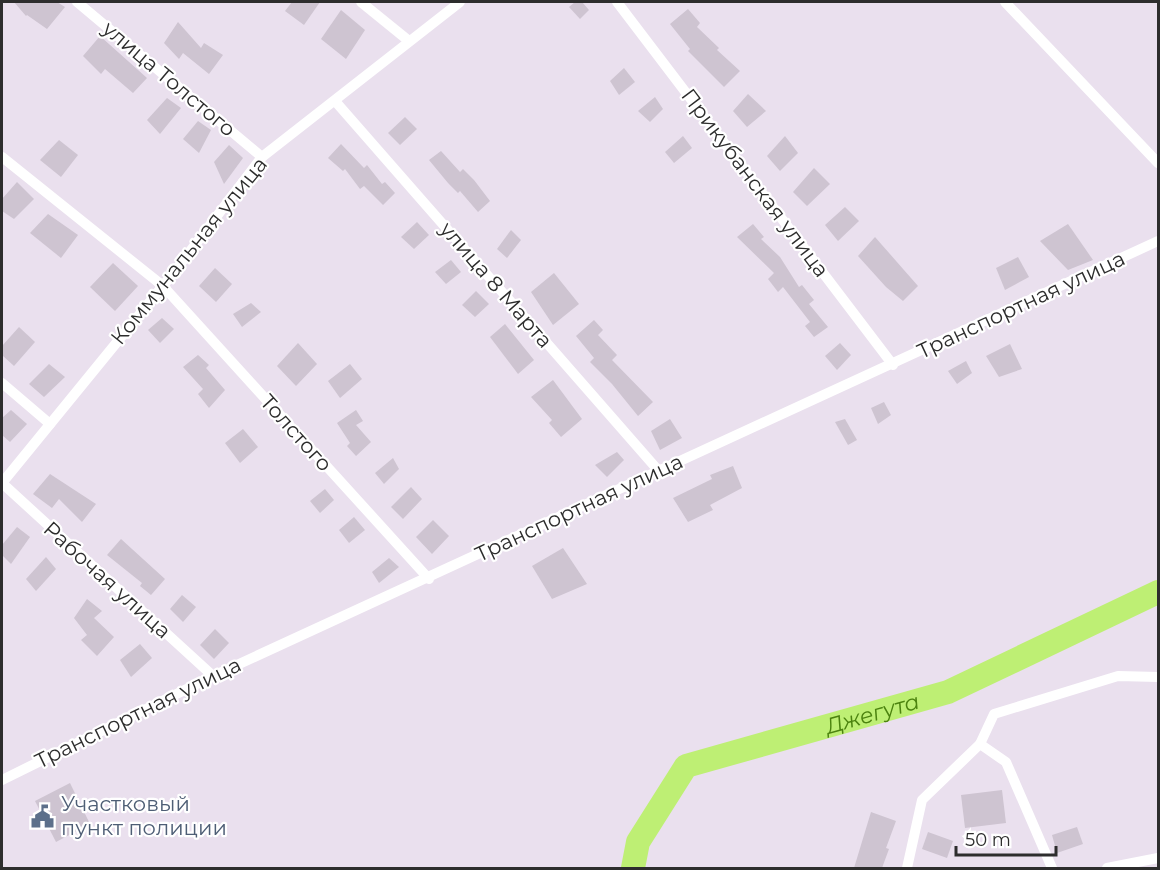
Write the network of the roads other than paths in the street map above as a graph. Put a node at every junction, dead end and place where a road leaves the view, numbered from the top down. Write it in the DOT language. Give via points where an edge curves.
graph roads {
  1 [pos="77,2"];
  2 [pos="361,2"];
  3 [pos="460,2"];
  4 [pos="617,2"];
  5 [pos="1005,2"];
  6 [pos="409,41"];
  7 [pos="335,101"];
  8 [pos="2,157"];
  9 [pos="262,157"];
  10 [pos="1158,164"];
  11 [pos="1158,241"];
  12 [pos="163,286"];
  13 [pos="893,365"];
  14 [pos="2,383"];
  15 [pos="50,424"];
  16 [pos="657,470"];
  17 [pos="2,483"];
  18 [pos="429,579"];
  19 [pos="213,676"];
  20 [pos="1158,677"];
  21 [pos="980,744"];
  22 [pos="2,780"];
  23 [pos="1158,858"];
  24 [pos="907,868"];
  25 [pos="1052,868"];
  26 [pos="1107,868"];
  1 -- 9 [label="street, улица Толстого"];
  2 -- 6 [label="street"];
  3 -- 6 [label="street, Коммунальная улица"];
  4 -- 13 [label="street, Прикубанская улица"];
  5 -- 10 [label="street"];
  6 -- 7 [label="street, Коммунальная улица"];
  7 -- 9 [label="street, Коммунальная улица"];
  7 -- 16 [label="street, улица 8 Марта"];
  8 -- 12 [label="street, Толстого"];
  9 -- 12 [label="street, Коммунальная улица"];
  11 -- 13 [label="street, Транспортная улица"];
  12 -- 15 [label="street, Коммунальная улица"];
  12 -- 18 [label="street, Толстого"];
  13 -- 16 [label="street, Транспортная улица"];
  14 -- 15 [label="street"];
  15 -- 17 [label="street, Коммунальная улица"];
  16 -- 18 [label="street, Транспортная улица"];
  17 -- 19 [label="street, Рабочая улица"];
  18 -- 19 [label="street, Транспортная улица"];
  19 -- 22 [label="street, Транспортная улица"];
  20 -- 21 [label="street" via="1118,675 994,714"];
  21 -- 24 [label="street" via="922,800"];
  21 -- 25 [label="street" via="1006,762"];
  23 -- 26 [label="street"];
}
